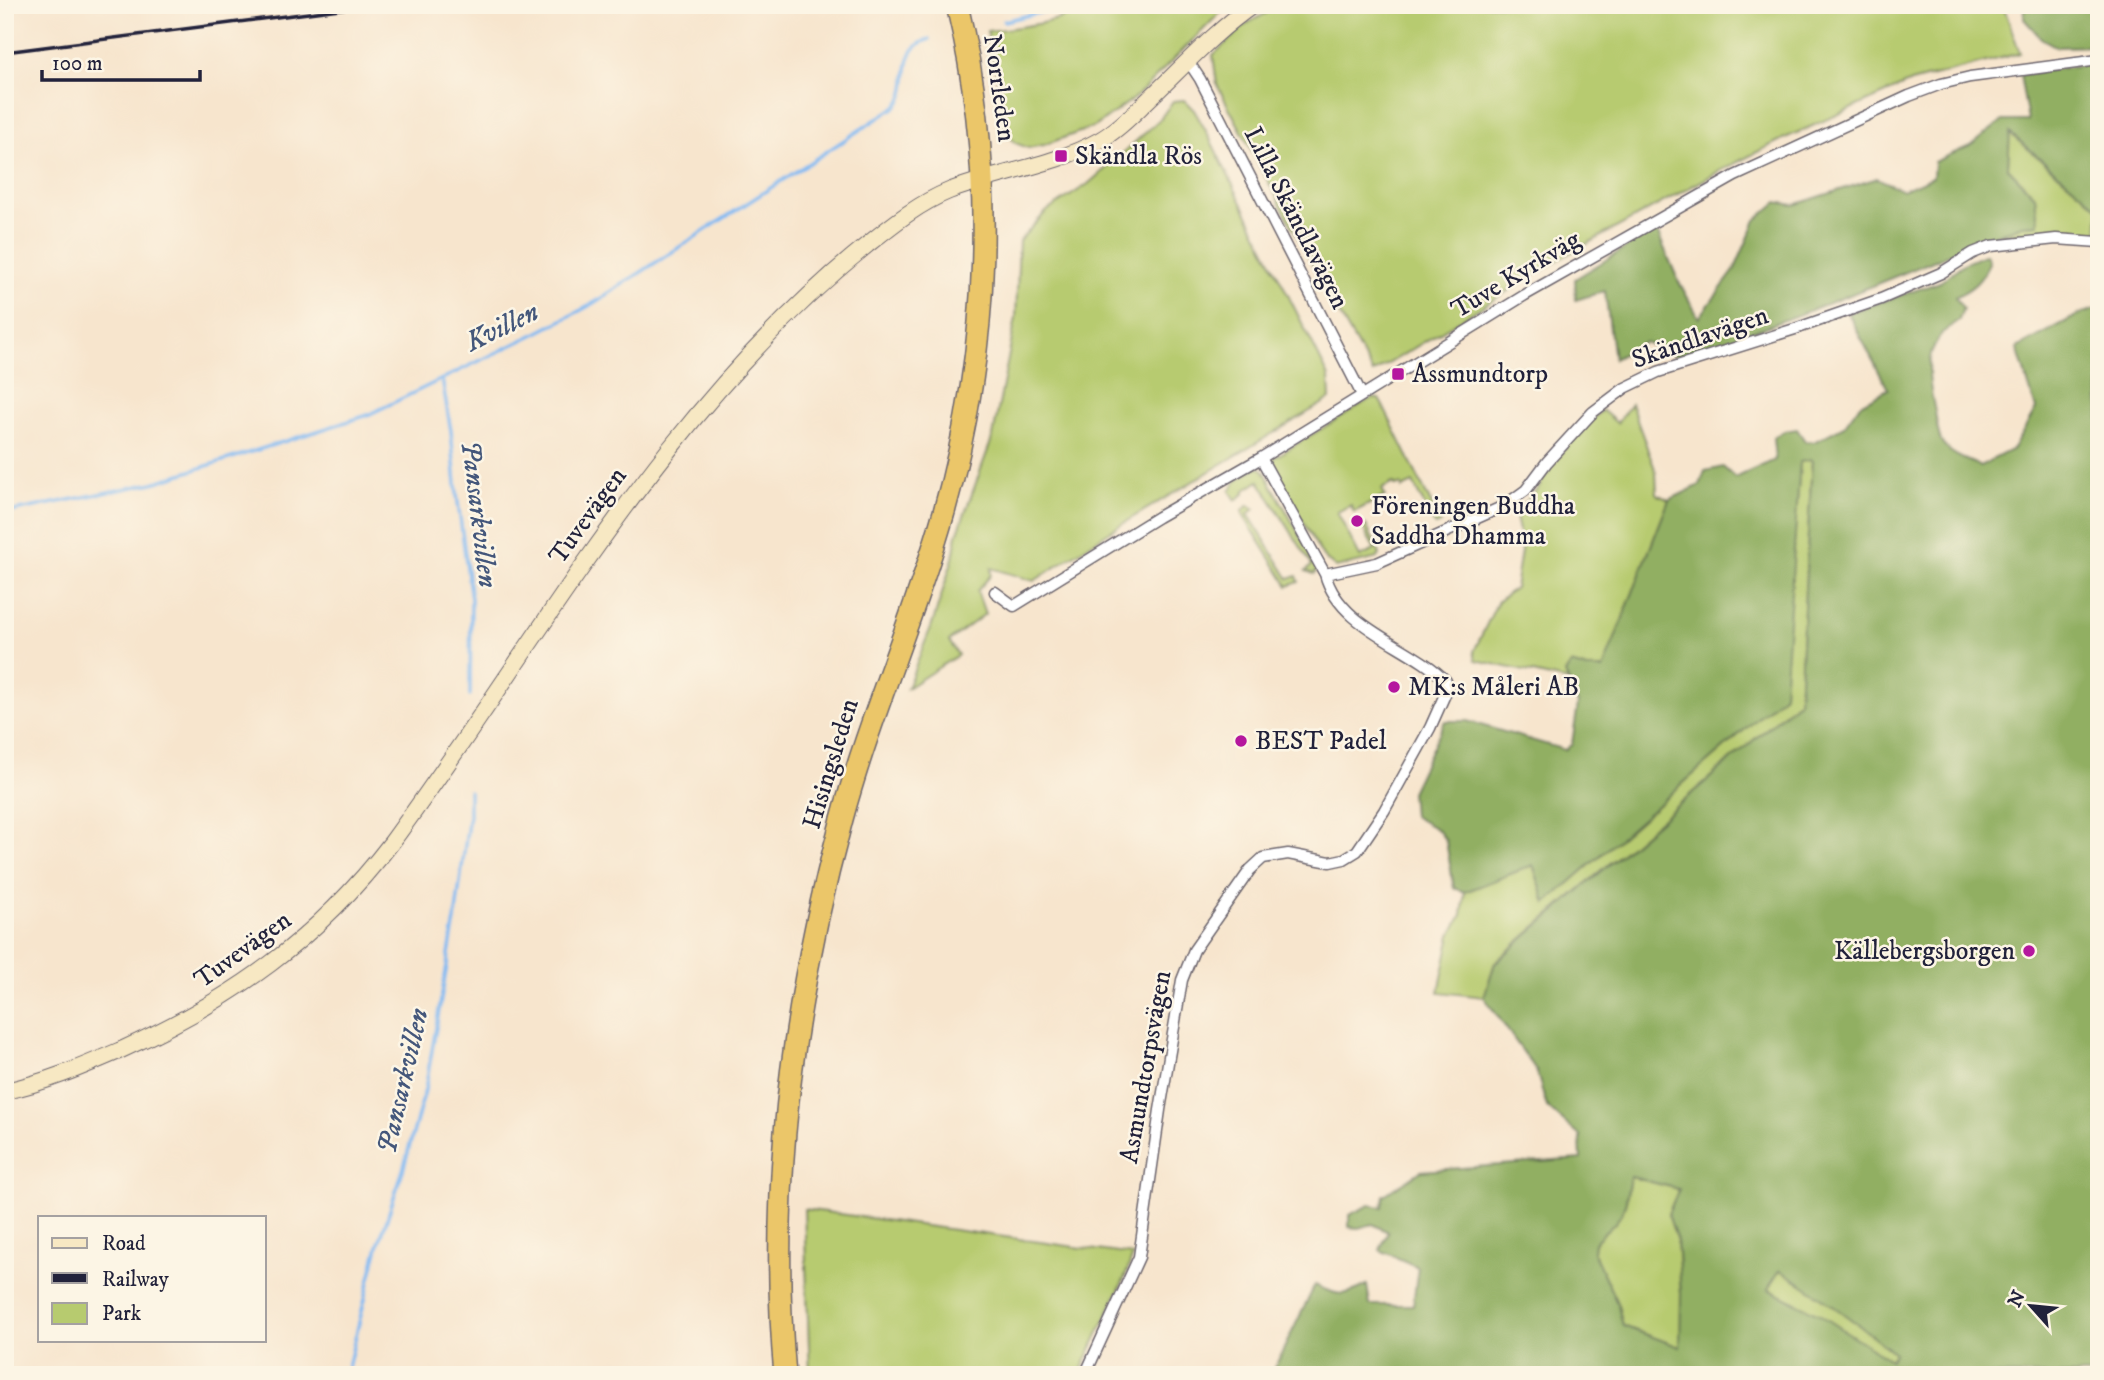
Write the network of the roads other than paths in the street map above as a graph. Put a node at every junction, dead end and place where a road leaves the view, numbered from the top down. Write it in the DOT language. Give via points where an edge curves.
graph roads {
  1 [pos="957,5"];
  2 [pos="1253,5"];
  3 [pos="2099,60"];
  4 [pos="1188,61"];
  5 [pos="982,180"];
  6 [pos="2099,242"];
  7 [pos="1362,396"];
  8 [pos="1261,458"];
  9 [pos="1325,574"];
  10 [pos="995,592"];
  11 [pos="5,1091"];
  12 [pos="785,1375"];
  13 [pos="1085,1375"];
  1 -- 5 [label="highway, Norrleden" via="969,55"];
  2 -- 4 [label="main road, Tuvevägen"];
  3 -- 7 [label="street, Tuve Kyrkväg" via="1959,79 1883,108 1678,206"];
  4 -- 5 [label="main road, Tuvevägen" via="1104,138"];
  4 -- 7 [label="street, Lilla Skändlavägen"];
  5 -- 11 [label="main road, Tuvevägen" via="931,199 869,244 803,302 730,377 624,506 392,842 309,933 247,982 193,1015 106,1057"];
  5 -- 12 [label="highway, Hisingsleden" via="981,306 962,437 944,514 843,815 802,993 781,1215"];
  6 -- 9 [label="street, Skändlavägen" via="2056,239 1991,246 1881,299 1658,372 1625,388 1593,412 1526,490 1504,506 1377,563"];
  7 -- 8 [label="street, Tuve Kyrkväg"];
  8 -- 9 [label="street"];
  8 -- 10 [label="street, Tuve Kyrkväg" via="1014,606"];
  9 -- 13 [label="street, Asmundtorpsvägen" via="1335,598 1349,612 1431,668 1447,681 1447,690 1399,785 1357,851 1330,862 1288,854 1263,858 1187,963 1139,1257"];
}
